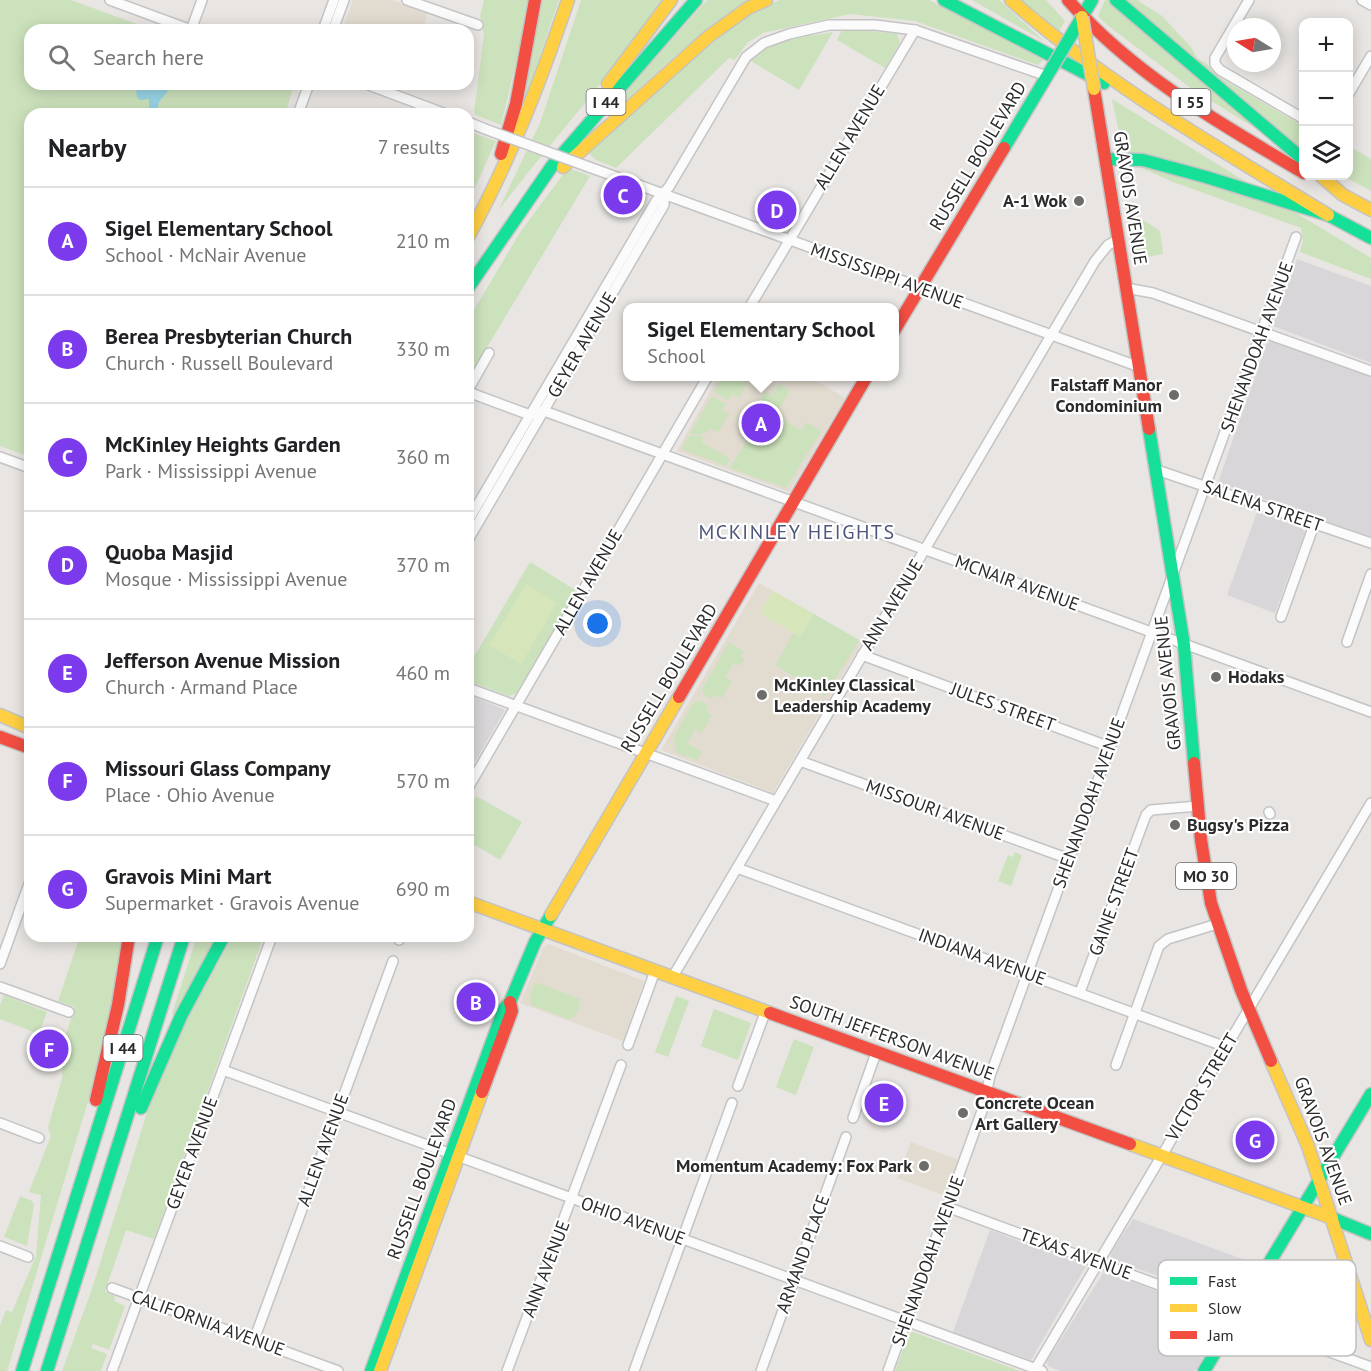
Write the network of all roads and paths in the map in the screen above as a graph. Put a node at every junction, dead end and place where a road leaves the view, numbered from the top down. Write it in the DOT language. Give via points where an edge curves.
graph roads {
  1 [pos="110,0"];
  2 [pos="202,0"];
  3 [pos="334,0"];
  4 [pos="344,0"];
  5 [pos="407,0"];
  6 [pos="535,0"];
  7 [pos="568,0"];
  8 [pos="670,0"];
  9 [pos="696,0"];
  10 [pos="766,0"];
  11 [pos="944,0"];
  12 [pos="1011,0"];
  13 [pos="1058,0"];
  14 [pos="1068,0"];
  15 [pos="1116,0"];
  16 [pos="1249,0"];
  17 [pos="1362,0"];
  18 [pos="1371,5"];
  19 [pos="1085,9"];
  20 [pos="175,24"];
  21 [pos="193,24"];
  22 [pos="325,24"];
  23 [pos="335,24"];
  24 [pos="478,25"];
  25 [pos="915,30"];
  26 [pos="1371,57"];
  27 [pos="1050,71"];
  28 [pos="1353,87"];
  29 [pos="307,90"];
  30 [pos="382,90"];
  31 [pos="300,108"];
  32 [pos="430,108"];
  33 [pos="1299,116"];
  34 [pos="1171,119"];
  35 [pos="474,124"];
  36 [pos="1299,156"];
  37 [pos="1106,159"];
  38 [pos="1299,170"];
  39 [pos="1316,180"];
  40 [pos="1326,180"];
  41 [pos="664,195"];
  42 [pos="1343,195"];
  43 [pos="522,207"];
  44 [pos="1371,210"];
  45 [pos="1328,215"];
  46 [pos="476,223"];
  47 [pos="474,226"];
  48 [pos="1296,237"];
  49 [pos="1371,238"];
  50 [pos="1119,239"];
  51 [pos="788,240"];
  52 [pos="474,276"];
  53 [pos="474,278"];
  54 [pos="920,288"];
  55 [pos="1126,288"];
  56 [pos="752,303"];
  57 [pos="899,323"];
  58 [pos="1262,331"];
  59 [pos="1051,336"];
  60 [pos="489,353"];
  61 [pos="1137,366"];
  62 [pos="1371,371"];
  63 [pos="474,380"];
  64 [pos="705,381"];
  65 [pos="864,381"];
  66 [pos="474,393"];
  67 [pos="544,411"];
  68 [pos="530,415"];
  69 [pos="664,453"];
  70 [pos="0,457"];
  71 [pos="24,466"];
  72 [pos="1154,469"];
  73 [pos="1206,487"];
  74 [pos="491,492"];
  75 [pos="794,501"];
  76 [pos="474,513"];
  77 [pos="1314,525"];
  78 [pos="474,527"];
  79 [pos="1371,543"];
  80 [pos="925,549"];
  81 [pos="1371,574"];
  82 [pos="1173,576"];
  83 [pos="1281,617"];
  84 [pos="1150,633"];
  85 [pos="1347,642"];
  86 [pos="1184,645"];
  87 [pos="862,655"];
  88 [pos="474,690"];
  89 [pos="517,705"];
  90 [pos="1371,712"];
  91 [pos="0,716"];
  92 [pos="24,726"];
  93 [pos="0,737"];
  94 [pos="24,746"];
  95 [pos="1110,747"];
  96 [pos="646,752"];
  97 [pos="800,761"];
  98 [pos="474,778"];
  99 [pos="776,801"];
  100 [pos="1371,803"];
  101 [pos="1198,806"];
  102 [pos="1069,859"];
  103 [pos="737,868"];
  104 [pos="24,898"];
  105 [pos="474,904"];
  106 [pos="1217,924"];
  107 [pos="542,929"];
  108 [pos="128,942"];
  109 [pos="156,942"];
  110 [pos="182,942"];
  111 [pos="221,942"];
  112 [pos="271,942"];
  113 [pos="393,961"];
  114 [pos="0,964"];
  115 [pos="656,971"];
  116 [pos="1028,973"];
  117 [pos="672,978"];
  118 [pos="0,987"];
  119 [pos="1080,992"];
  120 [pos="1249,1008"];
  121 [pos="69,1012"];
  122 [pos="765,1012"];
  123 [pos="1135,1012"];
  124 [pos="628,1045"];
  125 [pos="1226,1047"];
  126 [pos="876,1053"];
  127 [pos="621,1065"];
  128 [pos="1116,1065"];
  129 [pos="223,1070"];
  130 [pos="738,1086"];
  131 [pos="986,1091"];
  132 [pos="1371,1094"];
  133 [pos="732,1103"];
  134 [pos="338,1112"];
  135 [pos="853,1118"];
  136 [pos="0,1123"];
  137 [pos="846,1137"];
  138 [pos="39,1138"];
  139 [pos="121,1139"];
  140 [pos="455,1154"];
  141 [pos="1161,1156"];
  142 [pos="88,1160"];
  143 [pos="1319,1180"];
  144 [pos="572,1198"];
  145 [pos="947,1207"];
  146 [pos="1302,1207"];
  147 [pos="1332,1218"];
  148 [pos="1371,1234"];
  149 [pos="683,1239"];
  150 [pos="0,1246"];
  151 [pos="28,1257"];
  152 [pos="1270,1260"];
  153 [pos="1345,1260"];
  154 [pos="1098,1262"];
  155 [pos="794,1281"];
  156 [pos="1158,1285"];
  157 [pos="112,1288"];
  158 [pos="1356,1293"];
  159 [pos="139,1298"];
  160 [pos="905,1322"];
  161 [pos="254,1340"];
  162 [pos="1371,1340"];
  163 [pos="1213,1356"];
  164 [pos="1341,1356"];
  165 [pos="1371,1367"];
  166 [pos="1037,1370"];
  167 [pos="22,1371"];
  168 [pos="47,1371"];
  169 [pos="112,1371"];
  170 [pos="338,1371"];
  171 [pos="371,1371"];
  172 [pos="380,1371"];
  173 [pos="507,1371"];
  174 [pos="634,1371"];
  175 [pos="760,1371"];
  176 [pos="888,1371"];
  177 [pos="1204,1371"];
  1 -- 20 [label="street"];
  2 -- 21 [label="street"];
  3 -- 22 [label="street"];
  4 -- 23 [label="street"];
  5 -- 24 [label="street"];
  6 -- 46 [label="main road" via="516,104"];
  7 -- 46 [label="main road" via="527,121"];
  8 -- 52 [label="main road" via="617,73 523,187"];
  9 -- 43 [label="main road, I 44" via="577,136"];
  10 -- 43 [label="main road" via="727,21 700,43 613,119"];
  11 -- 34 [label="main road"];
  12 -- 34 [label="main road, I 55" via="1060,43"];
  13 -- 19 [label="main road"];
  14 -- 19 [label="main road, I 55"];
  15 -- 36 [label="main road"];
  16 -- 33 [label="street" via="1215,64"];
  17 -- 18 [label="street"];
  19 -- 27 [label="main road, RUSSELL BOULEVARD, bridge"];
  19 -- 37 [label="main road, GRAVOIS AVENUE / MO 30, bridge"];
  19 -- 38 [label="main road, I 55" via="1147,73"];
  25 -- 27 [label="street"];
  25 -- 41 [label="street, GEYER AVENUE" via="829,25 764,43 746,57"];
  25 -- 51 [label="street, ALLEN AVENUE"];
  26 -- 28 [label="street"];
  27 -- 54 [label="main road, RUSSELL BOULEVARD"];
  29 -- 31 [label="street"];
  30 -- 32 [label="street"];
  34 -- 45 [label="main road, I 55"];
  35 -- 41 [label="street, MISSISSIPPI AVENUE, bridge"];
  37 -- 45 [label="main road" via="1155,162"];
  37 -- 50 [label="main road, GRAVOIS AVENUE / MO 30"];
  39 -- 42 [label="main road"];
  40 -- 42 [label="main road"];
  41 -- 51 [label="street, MISSISSIPPI AVENUE"];
  41 -- 67 [label="street, GEYER AVENUE" via="664,205"];
  41 -- 68 [label="street, GEYER AVENUE" via="656,201"];
  42 -- 44 [label="main road"];
  43 -- 53 [label="main road, I 44"];
  45 -- 49 [label="main road, I 55"];
  46 -- 47 [label="main road"];
  48 -- 58 [label="street, SHENANDOAH AVENUE"];
  50 -- 55 [label="main road, GRAVOIS AVENUE / MO 30"];
  50 -- 59 [label="street, ANN AVENUE" via="1099,255"];
  51 -- 54 [label="street, MISSISSIPPI AVENUE"];
  51 -- 56 [label="street, ALLEN AVENUE"];
  54 -- 57 [label="main road, RUSSELL BOULEVARD"];
  54 -- 59 [label="street, MISSISSIPPI AVENUE"];
  55 -- 58 [label="street" via="1147,291"];
  55 -- 61 [label="main road, GRAVOIS AVENUE / MO 30"];
  58 -- 62 [label="street"];
  58 -- 73 [label="street, SHENANDOAH AVENUE"];
  59 -- 61 [label="street, MISSISSIPPI AVENUE"];
  59 -- 80 [label="street, ANN AVENUE"];
  60 -- 63 [label="street"];
  61 -- 72 [label="main road, GRAVOIS AVENUE / MO 30"];
  64 -- 69 [label="street, ALLEN AVENUE"];
  65 -- 75 [label="main road, RUSSELL BOULEVARD"];
  66 -- 68 [label="street"];
  67 -- 68 [label="street"];
  67 -- 69 [label="street, MCNAIR AVENUE"];
  67 -- 74 [label="street, GEYER AVENUE"];
  68 -- 74 [label="street, GEYER AVENUE"];
  69 -- 75 [label="street, MCNAIR AVENUE"];
  69 -- 89 [label="street, ALLEN AVENUE"];
  70 -- 71 [label="street"];
  72 -- 73 [label="street, SALENA STREET"];
  72 -- 82 [label="main road, GRAVOIS AVENUE / MO 30"];
  73 -- 77 [label="street, SALENA STREET"];
  73 -- 82 [label="street, SHENANDOAH AVENUE"];
  74 -- 76 [label="street, GEYER AVENUE"];
  74 -- 78 [label="street, GEYER AVENUE"];
  75 -- 80 [label="street, MCNAIR AVENUE"];
  75 -- 96 [label="main road, RUSSELL BOULEVARD"];
  77 -- 79 [label="street, SALENA STREET"];
  77 -- 83 [label="street"];
  80 -- 84 [label="street, MCNAIR AVENUE"];
  80 -- 87 [label="street, ANN AVENUE"];
  81 -- 85 [label="street"];
  82 -- 84 [label="street, SHENANDOAH AVENUE"];
  82 -- 86 [label="main road, GRAVOIS AVENUE / MO 30"];
  84 -- 86 [label="street, MCNAIR AVENUE"];
  84 -- 95 [label="street, SHENANDOAH AVENUE"];
  86 -- 90 [label="street, MCNAIR AVENUE"];
  86 -- 101 [label="main road, GRAVOIS AVENUE / MO 30"];
  87 -- 95 [label="street, JULES STREET"];
  87 -- 97 [label="street, ANN AVENUE"];
  88 -- 89 [label="street"];
  89 -- 96 [label="street"];
  89 -- 98 [label="street, ALLEN AVENUE"];
  91 -- 92 [label="main road"];
  93 -- 94 [label="main road"];
  95 -- 102 [label="street, SHENANDOAH AVENUE"];
  96 -- 99 [label="street"];
  96 -- 107 [label="main road, RUSSELL BOULEVARD"];
  97 -- 99 [label="street, ANN AVENUE"];
  97 -- 102 [label="street, MISSOURI AVENUE"];
  99 -- 103 [label="street, ANN AVENUE"];
  100 -- 120 [label="street, VICTOR STREET"];
  101 -- 106 [label="main road, GRAVOIS AVENUE / MO 30" via="1204,863"];
  101 -- 119 [label="street, GAINE STREET" via="1148,812"];
  102 -- 116 [label="street, SHENANDOAH AVENUE"];
  103 -- 116 [label="street, INDIANA AVENUE"];
  103 -- 117 [label="street, ANN AVENUE"];
  104 -- 114 [label="street"];
  105 -- 107 [label="main road, SOUTH JEFFERSON AVENUE"];
  106 -- 120 [label="main road, GRAVOIS AVENUE / MO 30"];
  106 -- 123 [label="street" via="1168,939 1159,946"];
  107 -- 115 [label="main road, SOUTH JEFFERSON AVENUE"];
  107 -- 140 [label="main road, RUSSELL BOULEVARD" via="504,1009"];
  108 -- 142 [label="main road" via="92,1119"];
  109 -- 142 [label="main road, I 44"];
  110 -- 139 [label="main road, I 44"];
  111 -- 139 [label="main road" via="181,1016 136,1118"];
  112 -- 129 [label="street, GEYER AVENUE"];
  113 -- 134 [label="street, ALLEN AVENUE"];
  115 -- 117 [label="main road, SOUTH JEFFERSON AVENUE"];
  115 -- 124 [label="street"];
  116 -- 119 [label="street, INDIANA AVENUE"];
  116 -- 131 [label="street, SHENANDOAH AVENUE"];
  117 -- 122 [label="main road, SOUTH JEFFERSON AVENUE"];
  118 -- 121 [label="street"];
  119 -- 123 [label="street, INDIANA AVENUE"];
  120 -- 125 [label="street, VICTOR STREET"];
  120 -- 143 [label="main road, GRAVOIS AVENUE / MO 30" via="1294,1109"];
  122 -- 126 [label="main road, SOUTH JEFFERSON AVENUE"];
  122 -- 130 [label="street"];
  123 -- 125 [label="street, INDIANA AVENUE"];
  123 -- 128 [label="street"];
  125 -- 141 [label="street, VICTOR STREET"];
  126 -- 131 [label="main road, SOUTH JEFFERSON AVENUE"];
  126 -- 135 [label="street"];
  127 -- 144 [label="street, ANN AVENUE"];
  129 -- 134 [label="street, OHIO AVENUE"];
  129 -- 159 [label="street, GEYER AVENUE"];
  131 -- 141 [label="main road, SOUTH JEFFERSON AVENUE"];
  131 -- 145 [label="street, SHENANDOAH AVENUE" via="982,1113"];
  132 -- 143 [label="main road"];
  133 -- 149 [label="street"];
  134 -- 140 [label="street, OHIO AVENUE"];
  134 -- 161 [label="street, ALLEN AVENUE"];
  136 -- 138 [label="street"];
  137 -- 155 [label="street, ARMAND PLACE"];
  139 -- 168 [label="main road, I 44"];
  140 -- 144 [label="street, OHIO AVENUE"];
  140 -- 171 [label="main road, RUSSELL BOULEVARD"];
  140 -- 172 [label="main road, RUSSELL BOULEVARD"];
  141 -- 146 [label="main road, SOUTH JEFFERSON AVENUE"];
  141 -- 154 [label="street, VICTOR STREET"];
  142 -- 167 [label="main road, I 44"];
  143 -- 146 [label="main road"];
  143 -- 147 [label="main road, GRAVOIS AVENUE / MO 30"];
  144 -- 149 [label="street, OHIO AVENUE"];
  144 -- 173 [label="street, ANN AVENUE"];
  145 -- 154 [label="street, TEXAS AVENUE"];
  145 -- 160 [label="street, SHENANDOAH AVENUE"];
  146 -- 147 [label="main road, SOUTH JEFFERSON AVENUE"];
  146 -- 152 [label="main road"];
  147 -- 148 [label="main road, SOUTH JEFFERSON AVENUE"];
  147 -- 153 [label="main road, GRAVOIS AVENUE / MO 30"];
  149 -- 155 [label="street, OHIO AVENUE"];
  149 -- 174 [label="street"];
  150 -- 151 [label="street"];
  154 -- 156 [label="street, TEXAS AVENUE"];
  154 -- 166 [label="street, VICTOR STREET"];
  155 -- 160 [label="street, OHIO AVENUE"];
  155 -- 175 [label="street, ARMAND PLACE"];
  157 -- 159 [label="street, CALIFORNIA AVENUE"];
  158 -- 162 [label="main road, GRAVOIS AVENUE / MO 30"];
  159 -- 161 [label="street, CALIFORNIA AVENUE"];
  159 -- 169 [label="street, GEYER AVENUE"];
  160 -- 166 [label="street, OHIO AVENUE"];
  160 -- 176 [label="street, SHENANDOAH AVENUE"];
  161 -- 170 [label="street, CALIFORNIA AVENUE"];
  163 -- 177 [label="main road"];
  164 -- 165 [label="street, TEXAS AVENUE"];
}
